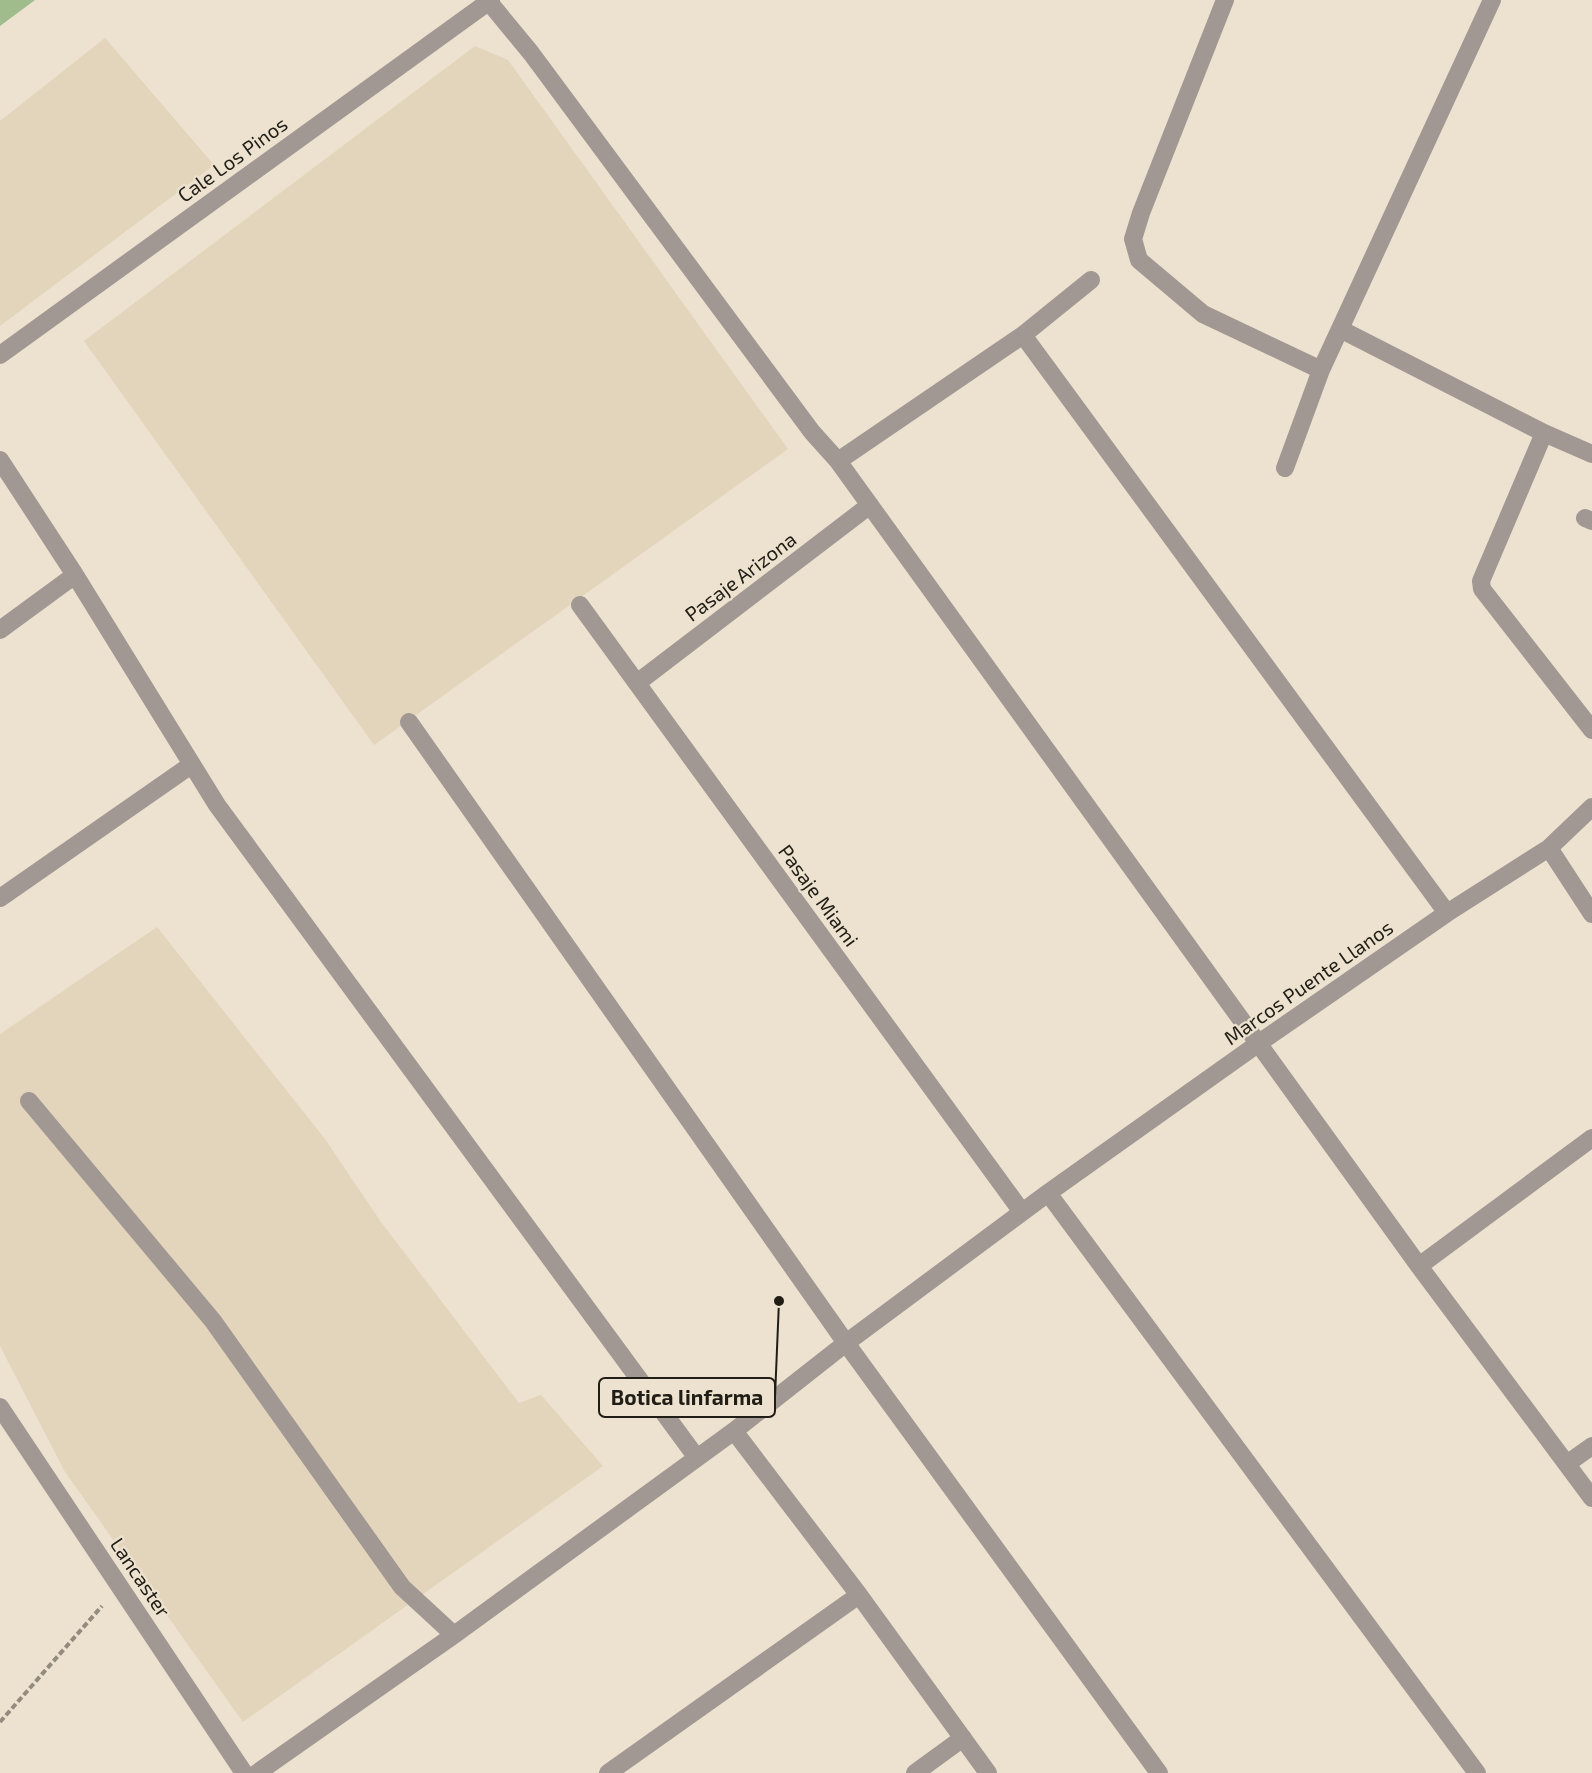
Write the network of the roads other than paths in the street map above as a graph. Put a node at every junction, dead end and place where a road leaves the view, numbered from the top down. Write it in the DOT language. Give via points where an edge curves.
graph roads {
  1 [pos="1225,0"];
  2 [pos="1492,0"];
  3 [pos="490,1"];
  4 [pos="1091,280"];
  5 [pos="1340,329"];
  6 [pos="1023,335"];
  7 [pos="0,355"];
  8 [pos="1321,370"];
  9 [pos="1544,433"];
  10 [pos="1592,454"];
  11 [pos="0,460"];
  12 [pos="838,461"];
  13 [pos="1285,468"];
  14 [pos="870,506"];
  15 [pos="75,576"];
  16 [pos="580,605"];
  17 [pos="0,630"];
  18 [pos="637,683"];
  19 [pos="409,722"];
  20 [pos="1592,730"];
  21 [pos="191,765"];
  22 [pos="1592,807"];
  23 [pos="1549,848"];
  24 [pos="0,898"];
  25 [pos="1447,913"];
  26 [pos="1592,914"];
  27 [pos="1259,1043"];
  28 [pos="29,1101"];
  29 [pos="1592,1138"];
  30 [pos="1048,1193"];
  31 [pos="1022,1212"];
  32 [pos="1419,1266"];
  33 [pos="846,1343"];
  34 [pos="0,1407"];
  35 [pos="735,1431"];
  36 [pos="1592,1446"];
  37 [pos="697,1458"];
  38 [pos="1568,1463"];
  39 [pos="1592,1498"];
  40 [pos="859,1595"];
  41 [pos="454,1635"];
  42 [pos="963,1738"];
  43 [pos="244,1773"];
  44 [pos="257,1773"];
  45 [pos="608,1773"];
  46 [pos="915,1773"];
  47 [pos="988,1773"];
  48 [pos="1159,1773"];
  49 [pos="1477,1773"];
  1 -- 8 [label="street" via="1133,239 1139,260 1203,314"];
  2 -- 5 [label="street"];
  3 -- 7 [label="street, Cale Los Pinos"];
  3 -- 12 [label="street" via="812,432"];
  4 -- 6 [label="street"];
  5 -- 8 [label="street"];
  5 -- 9 [label="street"];
  6 -- 12 [label="street"];
  6 -- 25 [label="street"];
  8 -- 13 [label="street"];
  9 -- 10 [label="street"];
  9 -- 20 [label="street" via="1481,581 1482,590"];
  11 -- 15 [label="street"];
  12 -- 14 [label="street"];
  14 -- 18 [label="street, Pasaje Arizona"];
  14 -- 27 [label="street"];
  15 -- 17 [label="street"];
  15 -- 21 [label="street"];
  16 -- 18 [label="street, Pasaje Miami"];
  18 -- 31 [label="street, Pasaje Miami"];
  19 -- 33 [label="street"];
  21 -- 24 [label="street"];
  21 -- 37 [label="street"];
  22 -- 23 [label="street, Marcos Puente Llanos"];
  23 -- 25 [label="street, Marcos Puente Llanos"];
  23 -- 26 [label="street"];
  25 -- 27 [label="street, Marcos Puente Llanos"];
  27 -- 30 [label="street, Marcos Puente Llanos"];
  27 -- 32 [label="street"];
  28 -- 41 [label="street" via="213,1321 402,1587"];
  29 -- 32 [label="street"];
  30 -- 31 [label="street, Marcos Puente Llanos"];
  30 -- 49 [label="street"];
  31 -- 33 [label="street, Marcos Puente Llanos"];
  32 -- 38 [label="street"];
  33 -- 35 [label="street, Marcos Puente Llanos"];
  33 -- 48 [label="street"];
  34 -- 43 [label="street, Lancaster"];
  35 -- 37 [label="street, Marcos Puente Llanos"];
  35 -- 40 [label="street"];
  36 -- 38 [label="street"];
  37 -- 41 [label="street, Marcos Puente Llanos"];
  38 -- 39 [label="street"];
  40 -- 42 [label="street"];
  40 -- 45 [label="street"];
  41 -- 44 [label="street, Marcos Puente Llanos"];
  42 -- 46 [label="street"];
  42 -- 47 [label="street"];
}
